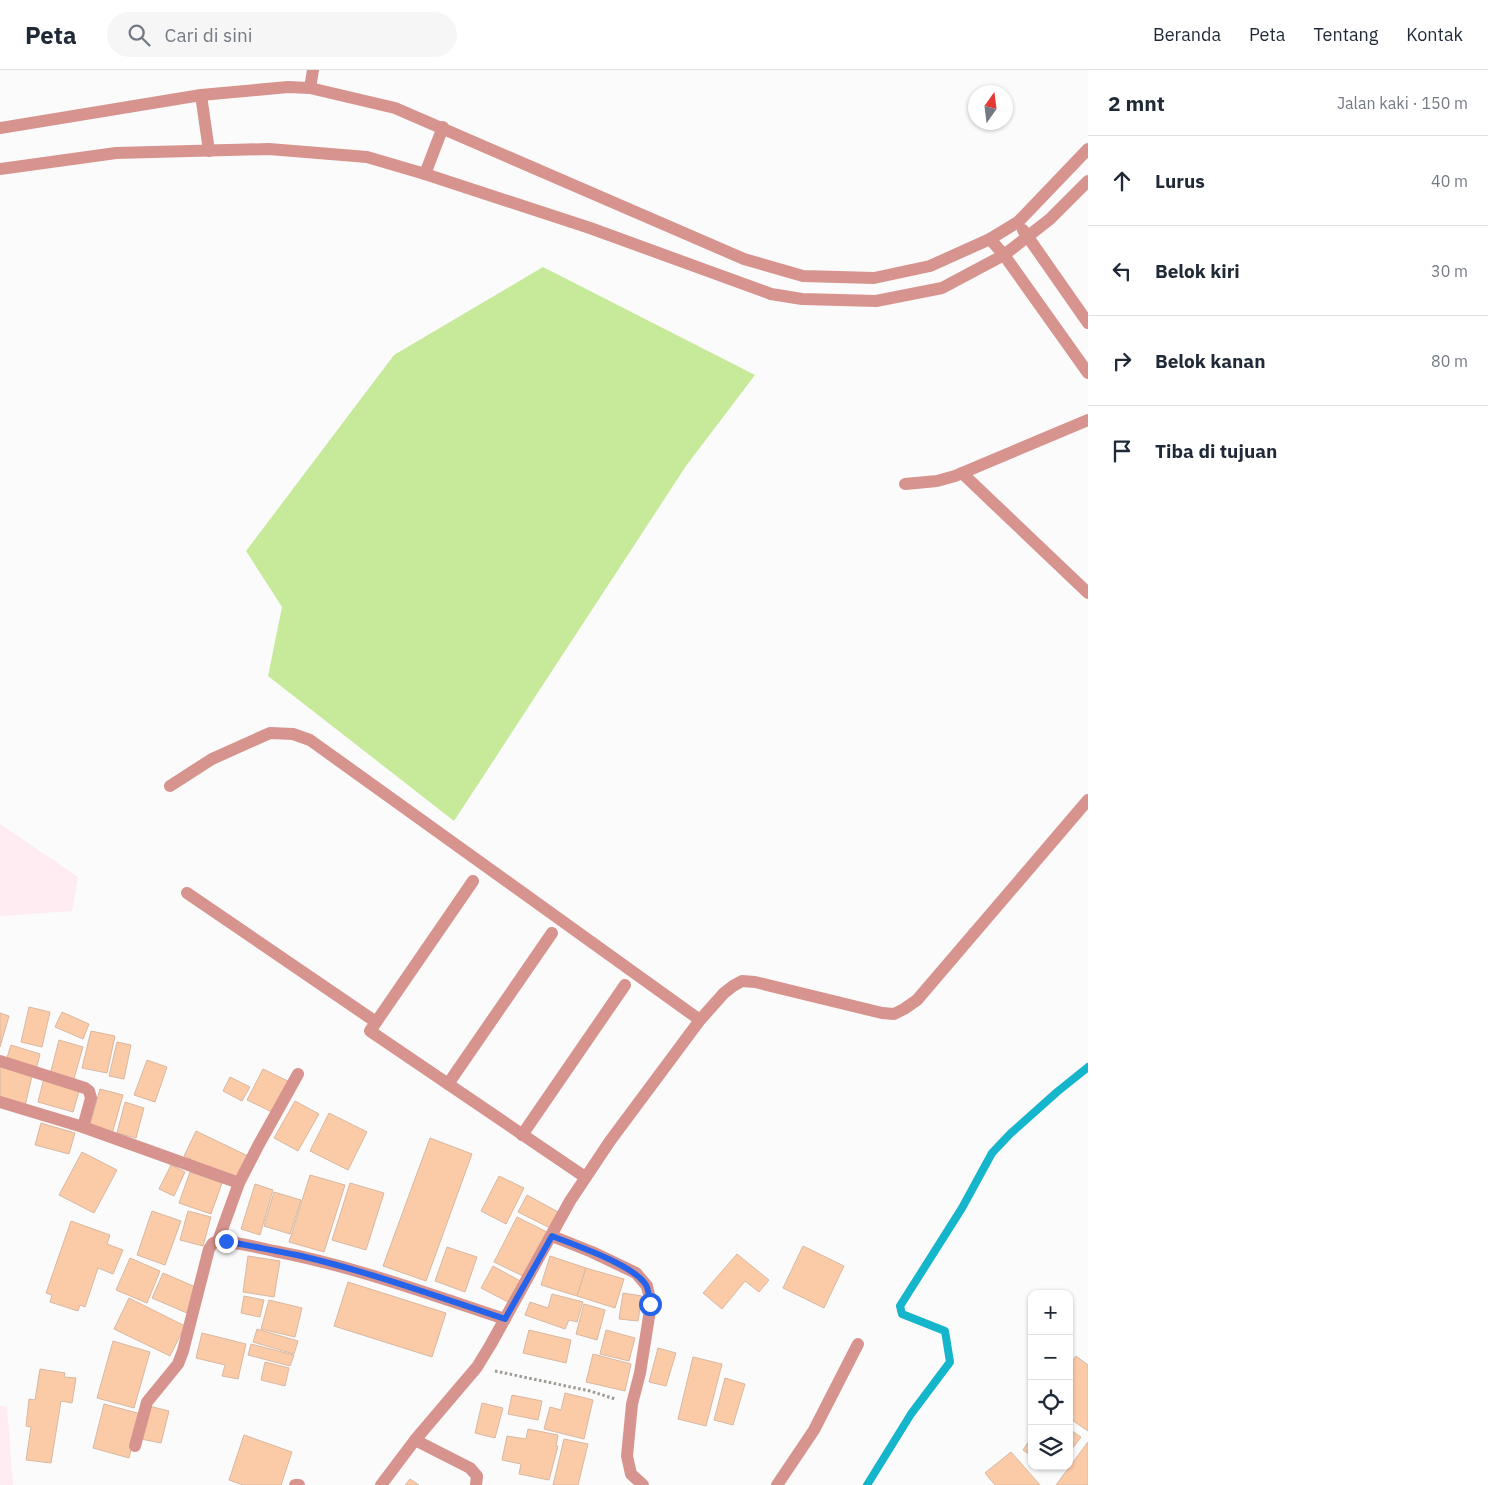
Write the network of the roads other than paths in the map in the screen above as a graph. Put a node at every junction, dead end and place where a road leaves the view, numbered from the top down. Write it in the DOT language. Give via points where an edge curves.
graph roads {
  1 [pos="313,70"];
  2 [pos="310,88"];
  3 [pos="201,95"];
  4 [pos="442,127"];
  5 [pos="0,128"];
  6 [pos="1088,149"];
  7 [pos="209,151"];
  8 [pos="0,169"];
  9 [pos="425,174"];
  10 [pos="1088,181"];
  11 [pos="1018,222"];
  12 [pos="1028,237"];
  13 [pos="990,239"];
  14 [pos="1004,255"];
  15 [pos="1088,323"];
  16 [pos="1088,373"];
  17 [pos="1088,420"];
  18 [pos="962,473"];
  19 [pos="905,484"];
  20 [pos="1088,593"];
  21 [pos="170,786"];
  22 [pos="1088,800"];
  23 [pos="473,881"];
  24 [pos="186,893"];
  25 [pos="552,933"];
  26 [pos="625,985"];
  27 [pos="700,1020"];
  28 [pos="376,1022"];
  29 [pos="0,1061"];
  30 [pos="298,1074"];
  31 [pos="448,1084"];
  32 [pos="0,1102"];
  33 [pos="83,1127"];
  34 [pos="522,1134"];
  35 [pos="585,1177"];
  36 [pos="239,1183"];
  37 [pos="552,1236"];
  38 [pos="218,1241"];
  39 [pos="505,1319"];
  40 [pos="858,1344"];
  41 [pos="416,1440"];
  42 [pos="135,1446"];
  43 [pos="295,1485"];
  44 [pos="299,1485"];
  45 [pos="381,1485"];
  46 [pos="476,1485"];
  47 [pos="643,1485"];
  48 [pos="778,1485"];
  1 -- 2 [label="street"];
  2 -- 3 [label="street"];
  2 -- 4 [label="street" via="395,108"];
  3 -- 5 [label="street"];
  3 -- 7 [label="street"];
  4 -- 9 [label="street"];
  4 -- 13 [label="street" via="744,259 803,276 874,278 930,266"];
  6 -- 11 [label="street"];
  7 -- 8 [label="street" via="116,153"];
  7 -- 9 [label="street" via="269,149 330,153 367,157"];
  9 -- 14 [label="street" via="590,228 771,294 802,299 876,301 942,288"];
  10 -- 12 [label="street"];
  11 -- 12 [label="street"];
  11 -- 13 [label="street"];
  12 -- 14 [label="street"];
  12 -- 15 [label="street"];
  13 -- 14 [label="street"];
  14 -- 16 [label="street"];
  17 -- 18 [label="street"];
  18 -- 19 [label="street" via="937,481"];
  18 -- 20 [label="street"];
  21 -- 27 [label="street" via="212,759 270,733 293,734 310,740"];
  22 -- 27 [label="street" via="917,1000 904,1009 894,1014 867,1011 742,981 724,993"];
  23 -- 28 [label="street"];
  24 -- 28 [label="street"];
  25 -- 31 [label="street"];
  26 -- 34 [label="street"];
  27 -- 35 [label="street"];
  28 -- 31 [label="street" via="370,1031"];
  29 -- 33 [label="street" via="89,1091 91,1098"];
  30 -- 36 [label="street"];
  31 -- 34 [label="street"];
  32 -- 33 [label="street"];
  33 -- 36 [label="street"];
  34 -- 35 [label="street"];
  35 -- 37 [label="street"];
  36 -- 38 [label="street"];
  37 -- 39 [label="street"];
  37 -- 47 [label="street" via="636,1273 647,1286 650,1304 632,1404 627,1456 631,1474"];
  38 -- 39 [label="street" via="297,1255 354,1270"];
  38 -- 42 [label="street" via="209,1249 178,1364 147,1402"];
  39 -- 41 [label="street" via="477,1367"];
  40 -- 48 [label="street" via="814,1430"];
  41 -- 45 [label="street"];
  41 -- 46 [label="street" via="470,1468 477,1476"];
  43 -- 44 [label="street"];
}
